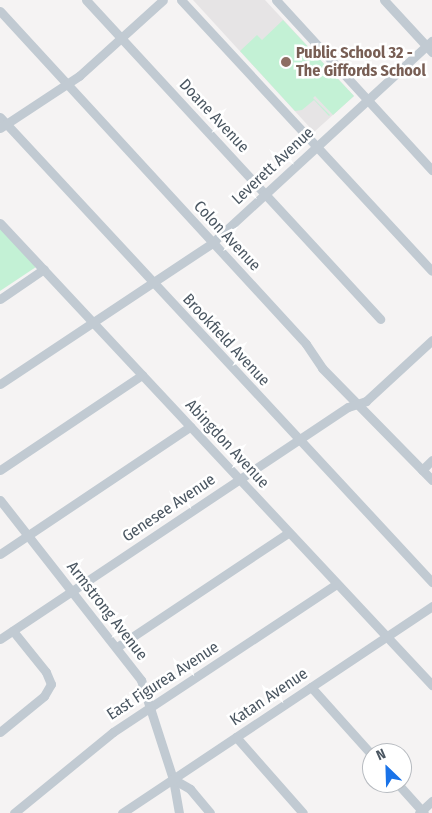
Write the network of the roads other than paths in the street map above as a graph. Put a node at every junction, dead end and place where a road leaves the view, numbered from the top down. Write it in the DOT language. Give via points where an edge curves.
graph roads {
  1 [pos="86,0"];
  2 [pos="163,0"];
  3 [pos="181,0"];
  4 [pos="276,0"];
  5 [pos="384,0"];
  6 [pos="0,11"];
  7 [pos="121,38"];
  8 [pos="430,46"];
  9 [pos="67,85"];
  10 [pos="368,100"];
  11 [pos="2,123"];
  12 [pos="316,147"];
  13 [pos="432,170"];
  14 [pos="265,195"];
  15 [pos="0,223"];
  16 [pos="212,243"];
  17 [pos="44,269"];
  18 [pos="432,271"];
  19 [pos="153,283"];
  20 [pos="0,299"];
  21 [pos="380,319"];
  22 [pos="93,322"];
  23 [pos="432,340"];
  24 [pos="142,375"];
  25 [pos="0,384"];
  26 [pos="356,404"];
  27 [pos="190,427"];
  28 [pos="298,440"];
  29 [pos="432,460"];
  30 [pos="0,470"];
  31 [pos="422,470"];
  32 [pos="239,480"];
  33 [pos="432,480"];
  34 [pos="0,500"];
  35 [pos="288,533"];
  36 [pos="28,535"];
  37 [pos="0,554"];
  38 [pos="432,582"];
  39 [pos="337,584"];
  40 [pos="72,591"];
  41 [pos="432,606"];
  42 [pos="13,631"];
  43 [pos="387,637"];
  44 [pos="0,640"];
  45 [pos="117,647"];
  46 [pos="432,685"];
  47 [pos="311,687"];
  48 [pos="151,708"];
  49 [pos="0,732"];
  50 [pos="236,737"];
  51 [pos="362,744"];
  52 [pos="173,779"];
  53 [pos="406,793"];
  54 [pos="432,801"];
  55 [pos="422,812"];
  56 [pos="14,813"];
  57 [pos="122,813"];
  58 [pos="179,813"];
  59 [pos="210,813"];
  60 [pos="303,813"];
  1 -- 7 [label="street, Doane Avenue"];
  2 -- 7 [label="street"];
  3 -- 12 [label="street"];
  4 -- 10 [label="street"];
  5 -- 8 [label="street"];
  6 -- 9 [label="street, Colon Avenue"];
  7 -- 9 [label="street"];
  7 -- 14 [label="street, Doane Avenue"];
  8 -- 10 [label="street, Leverett Avenue"];
  9 -- 11 [label="street"];
  9 -- 16 [label="street, Colon Avenue"];
  10 -- 12 [label="street, Leverett Avenue"];
  10 -- 13 [label="street"];
  11 -- 19 [label="street, Brookfield Avenue"];
  12 -- 14 [label="street, Leverett Avenue"];
  12 -- 18 [label="street"];
  14 -- 16 [label="street, Leverett Avenue"];
  14 -- 21 [label="street, Doane Avenue"];
  15 -- 17 [label="street, Abingdon Avenue"];
  16 -- 19 [label="street, Leverett Avenue"];
  16 -- 26 [label="street, Colon Avenue"];
  17 -- 20 [label="street"];
  17 -- 22 [label="street, Abingdon Avenue"];
  19 -- 22 [label="street, Leverett Avenue"];
  19 -- 28 [label="street, Brookfield Avenue"];
  22 -- 24 [label="street, Abingdon Avenue"];
  22 -- 25 [label="street, Leverett Avenue"];
  23 -- 26 [label="street, Genesee Avenue" via="366,402"];
  24 -- 27 [label="street, Abingdon Avenue"];
  24 -- 30 [label="street"];
  26 -- 28 [label="street, Genesee Avenue"];
  26 -- 31 [label="street, Colon Avenue" via="367,411"];
  27 -- 32 [label="street, Abingdon Avenue"];
  27 -- 36 [label="street"];
  28 -- 32 [label="street, Genesee Avenue"];
  28 -- 38 [label="street, Brookfield Avenue"];
  29 -- 31 [label="street"];
  31 -- 33 [label="street, Colon Avenue"];
  32 -- 35 [label="street, Abingdon Avenue"];
  32 -- 40 [label="street, Genesee Avenue"];
  34 -- 36 [label="street, Armstrong Avenue"];
  35 -- 39 [label="street, Abingdon Avenue"];
  35 -- 45 [label="street"];
  36 -- 37 [label="street"];
  36 -- 40 [label="street, Armstrong Avenue"];
  39 -- 43 [label="street, Abingdon Avenue"];
  39 -- 48 [label="street, East Figurea Avenue"];
  40 -- 42 [label="street, Genesee Avenue"];
  40 -- 45 [label="street, Armstrong Avenue"];
  41 -- 43 [label="street, Katan Avenue"];
  42 -- 44 [label="street, Genesee Avenue"];
  42 -- 49 [label="street" via="46,672 50,684 44,696"];
  43 -- 46 [label="street, Abingdon Avenue"];
  43 -- 47 [label="street, Katan Avenue"];
  45 -- 48 [label="street, Armstrong Avenue" via="141,680"];
  47 -- 50 [label="street, Katan Avenue"];
  47 -- 51 [label="street"];
  48 -- 52 [label="street, Armstrong Avenue"];
  48 -- 56 [label="street, East Figurea Avenue" via="77,758"];
  50 -- 52 [label="street, Katan Avenue"];
  50 -- 60 [label="street"];
  52 -- 57 [label="street, Katan Avenue"];
  52 -- 58 [label="street, Armstrong Avenue"];
  52 -- 59 [label="street" via="190,790"];
  53 -- 55 [label="street"];
  54 -- 55 [label="street"];
}
